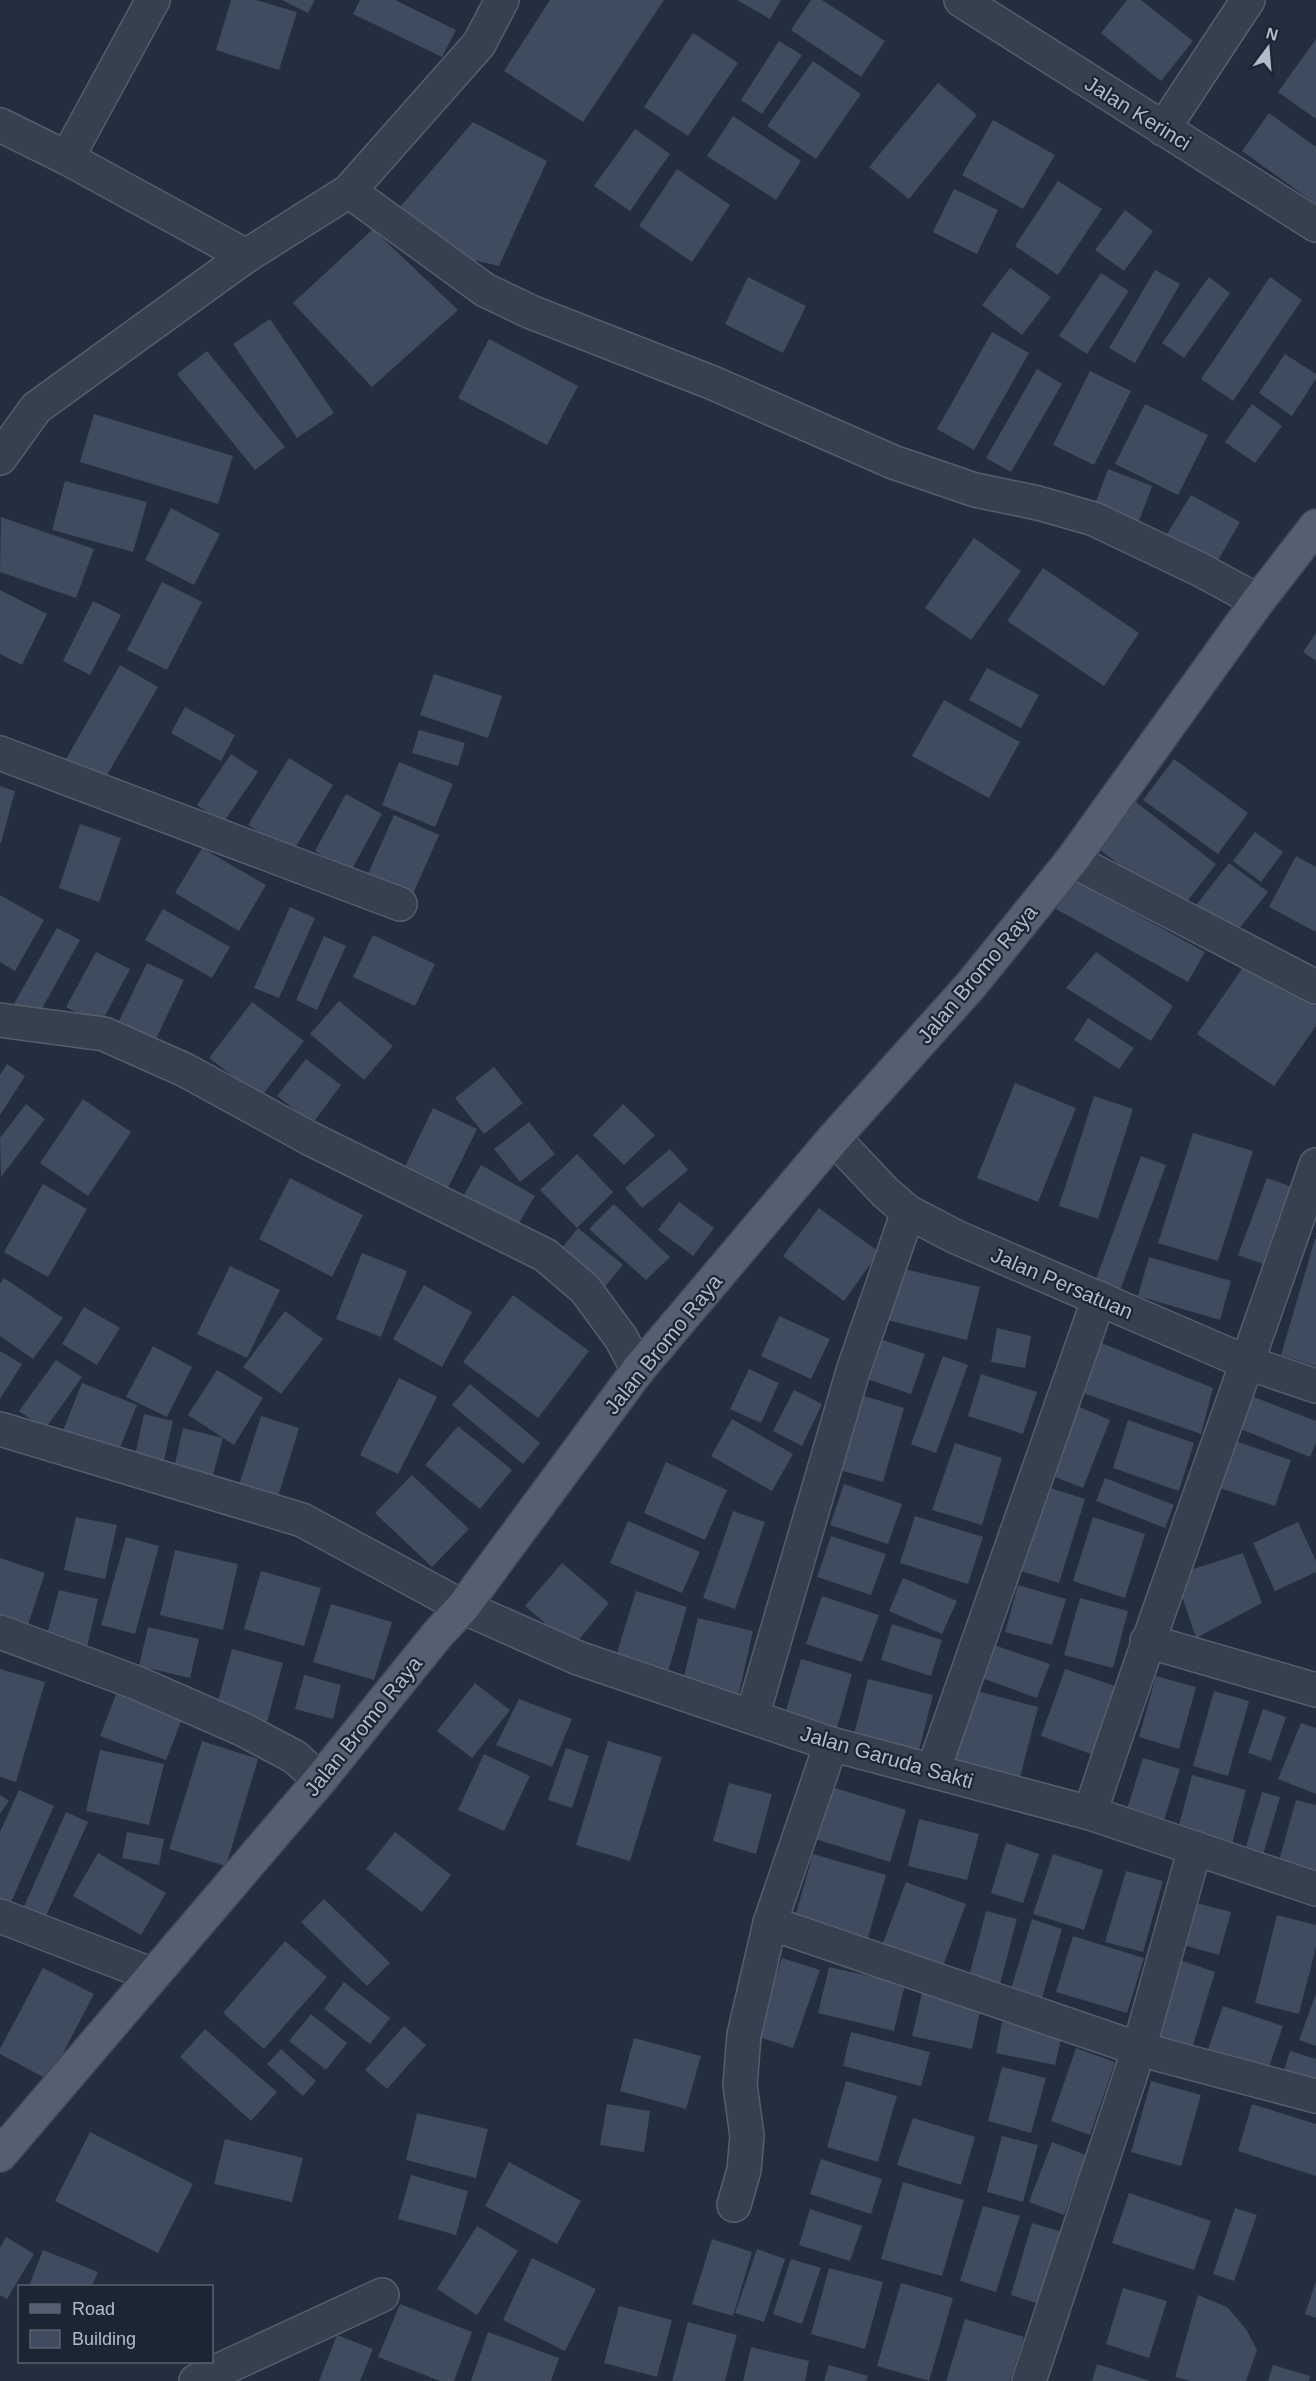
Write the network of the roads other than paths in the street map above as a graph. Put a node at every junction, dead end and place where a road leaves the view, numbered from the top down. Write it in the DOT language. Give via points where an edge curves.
graph roads {
  1 [pos="153,0"];
  2 [pos="502,0"];
  3 [pos="961,0"];
  4 [pos="1248,0"];
  5 [pos="0,125"];
  6 [pos="1163,129"];
  7 [pos="67,158"];
  8 [pos="350,191"];
  9 [pos="1316,225"];
  10 [pos="246,256"];
  11 [pos="0,458"];
  12 [pos="1316,526"];
  13 [pos="1258,601"];
  14 [pos="0,753"];
  15 [pos="1072,860"];
  16 [pos="400,904"];
  17 [pos="1316,987"];
  18 [pos="0,1020"];
  19 [pos="834,1138"];
  20 [pos="1316,1165"];
  21 [pos="908,1212"];
  22 [pos="1100,1298"];
  23 [pos="1248,1363"];
  24 [pos="638,1370"];
  25 [pos="1316,1386"];
  26 [pos="0,1429"];
  27 [pos="463,1608"];
  28 [pos="0,1632"];
  29 [pos="1147,1641"];
  30 [pos="1316,1690"];
  31 [pos="752,1717"];
  32 [pos="831,1744"];
  33 [pos="933,1771"];
  34 [pos="320,1780"];
  35 [pos="1090,1813"];
  36 [pos="1195,1848"];
  37 [pos="1316,1889"];
  38 [pos="0,1916"];
  39 [pos="770,1923"];
  40 [pos="153,1975"];
  41 [pos="1139,2049"];
  42 [pos="1316,2096"];
  43 [pos="0,2155"];
  44 [pos="734,2205"];
  45 [pos="382,2295"];
  46 [pos="196,2381"];
  47 [pos="1029,2381"];
  1 -- 7 [label="street"];
  2 -- 8 [label="street" via="479,44"];
  3 -- 6 [label="street, Jalan Kerinci"];
  4 -- 6 [label="street"];
  5 -- 7 [label="street"];
  6 -- 9 [label="street, Jalan Kerinci"];
  7 -- 10 [label="street"];
  8 -- 10 [label="street"];
  8 -- 13 [label="street" via="485,290 531,312 713,383 893,462 975,490 1094,519"];
  10 -- 11 [label="street" via="36,408"];
  12 -- 13 [label="main road, Jalan Bromo Raya"];
  13 -- 15 [label="main road, Jalan Bromo Raya"];
  14 -- 16 [label="street"];
  15 -- 17 [label="street"];
  15 -- 19 [label="main road, Jalan Bromo Raya" via="971,986"];
  18 -- 24 [label="street" via="104,1034 185,1070 309,1138 545,1255 585,1289 621,1338"];
  19 -- 21 [label="street, Jalan Persatuan"];
  19 -- 24 [label="main road, Jalan Bromo Raya"];
  20 -- 23 [label="street"];
  21 -- 22 [label="street, Jalan Persatuan" via="1011,1262"];
  21 -- 31 [label="street" via="853,1371"];
  22 -- 23 [label="street, Jalan Persatuan"];
  22 -- 33 [label="street"];
  23 -- 25 [label="street, Jalan Persatuan"];
  23 -- 29 [label="street"];
  24 -- 27 [label="main road, Jalan Bromo Raya"];
  26 -- 27 [label="street, Jalan Garuda Sakti" via="302,1520"];
  27 -- 31 [label="street, Jalan Garuda Sakti" via="578,1658"];
  27 -- 34 [label="main road, Jalan Bromo Raya"];
  28 -- 34 [label="street" via="137,1683 232,1725 295,1757"];
  29 -- 30 [label="street"];
  29 -- 35 [label="street"];
  31 -- 32 [label="street, Jalan Garuda Sakti"];
  32 -- 33 [label="street, Jalan Garuda Sakti"];
  32 -- 39 [label="street"];
  33 -- 35 [label="street, Jalan Garuda Sakti"];
  34 -- 40 [label="main road, Jalan Bromo Raya"];
  35 -- 36 [label="street, Jalan Garuda Sakti"];
  36 -- 37 [label="street, Jalan Garuda Sakti"];
  36 -- 41 [label="street"];
  38 -- 40 [label="street"];
  39 -- 41 [label="street"];
  39 -- 44 [label="street" via="744,2035 740,2085 747,2136 744,2170"];
  40 -- 43 [label="main road, Jalan Bromo Raya"];
  41 -- 42 [label="street"];
  41 -- 47 [label="street"];
  45 -- 46 [label="street"];
}
